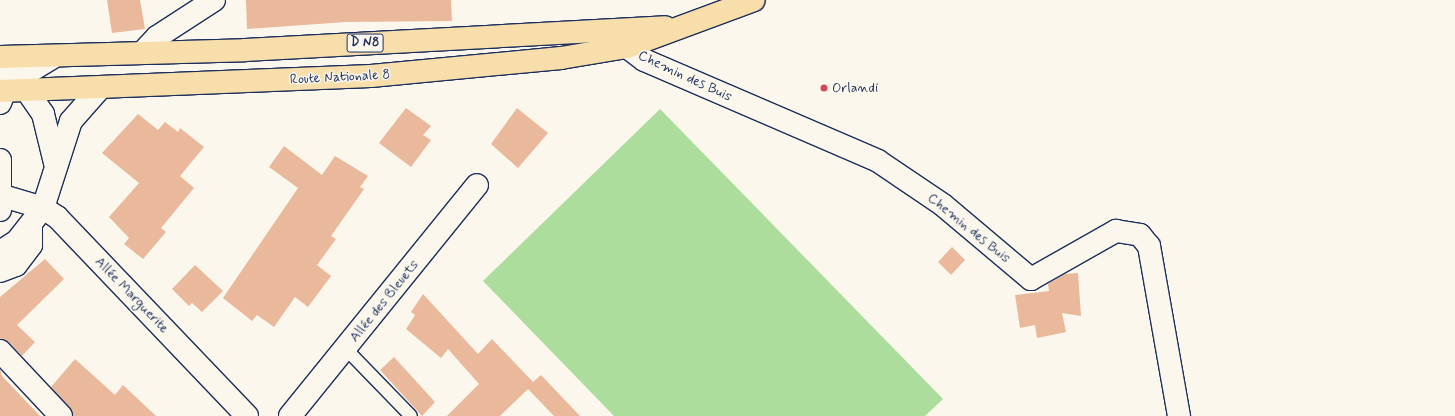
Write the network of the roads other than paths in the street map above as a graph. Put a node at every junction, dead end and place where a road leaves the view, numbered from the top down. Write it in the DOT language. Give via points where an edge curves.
graph roads {
  1 [pos="214,0"];
  2 [pos="754,0"];
  3 [pos="675,27"];
  4 [pos="627,47"];
  5 [pos="142,53"];
  6 [pos="55,56"];
  7 [pos="0,57"];
  8 [pos="8,87"];
  9 [pos="101,87"];
  10 [pos="0,160"];
  11 [pos="55,165"];
  12 [pos="477,185"];
  13 [pos="1,203"];
  14 [pos="43,208"];
  15 [pos="31,226"];
  16 [pos="0,252"];
  17 [pos="0,271"];
  18 [pos="346,348"];
  19 [pos="0,352"];
  20 [pos="61,416"];
  21 [pos="247,416"];
  22 [pos="290,416"];
  23 [pos="411,416"];
  24 [pos="1178,416"];
  1 -- 5 [label="street" via="157,37"];
  2 -- 3 [label="main road, Route Nationale 8 / D N8"];
  3 -- 4 [label="main road, Route Nationale 8 / D N8"];
  3 -- 5 [label="main road, Route Nationale 8 / D N8"];
  4 -- 9 [label="main road, Route Nationale 8 / D N8" via="371,76"];
  4 -- 24 [label="street, Chemin des Buis" via="644,60 878,161 943,205 1031,279 1116,231 1140,235 1149,246"];
  5 -- 6 [label="main road, Route Nationale 8 / D N8"];
  6 -- 7 [label="main road, Route Nationale 8 / D N8"];
  6 -- 8 [label="street"];
  8 -- 9 [label="main road, Route Nationale 8 / D N8"];
  8 -- 11 [label="street" via="44,119"];
  9 -- 11 [label="street" via="75,113"];
  10 -- 13 [label="street"];
  11 -- 14 [label="street"];
  12 -- 18 [label="street, Allée des Bleuets"];
  13 -- 14 [label="street, Allée Marguerite"];
  14 -- 15 [label="street"];
  14 -- 21 [label="street, Allée Marguerite" via="66,226"];
  15 -- 16 [label="street"];
  15 -- 17 [label="street" via="31,245 16,265"];
  18 -- 22 [label="street, Allée des Bleuets"];
  18 -- 23 [label="lane"];
  19 -- 20 [label="street"];
}
